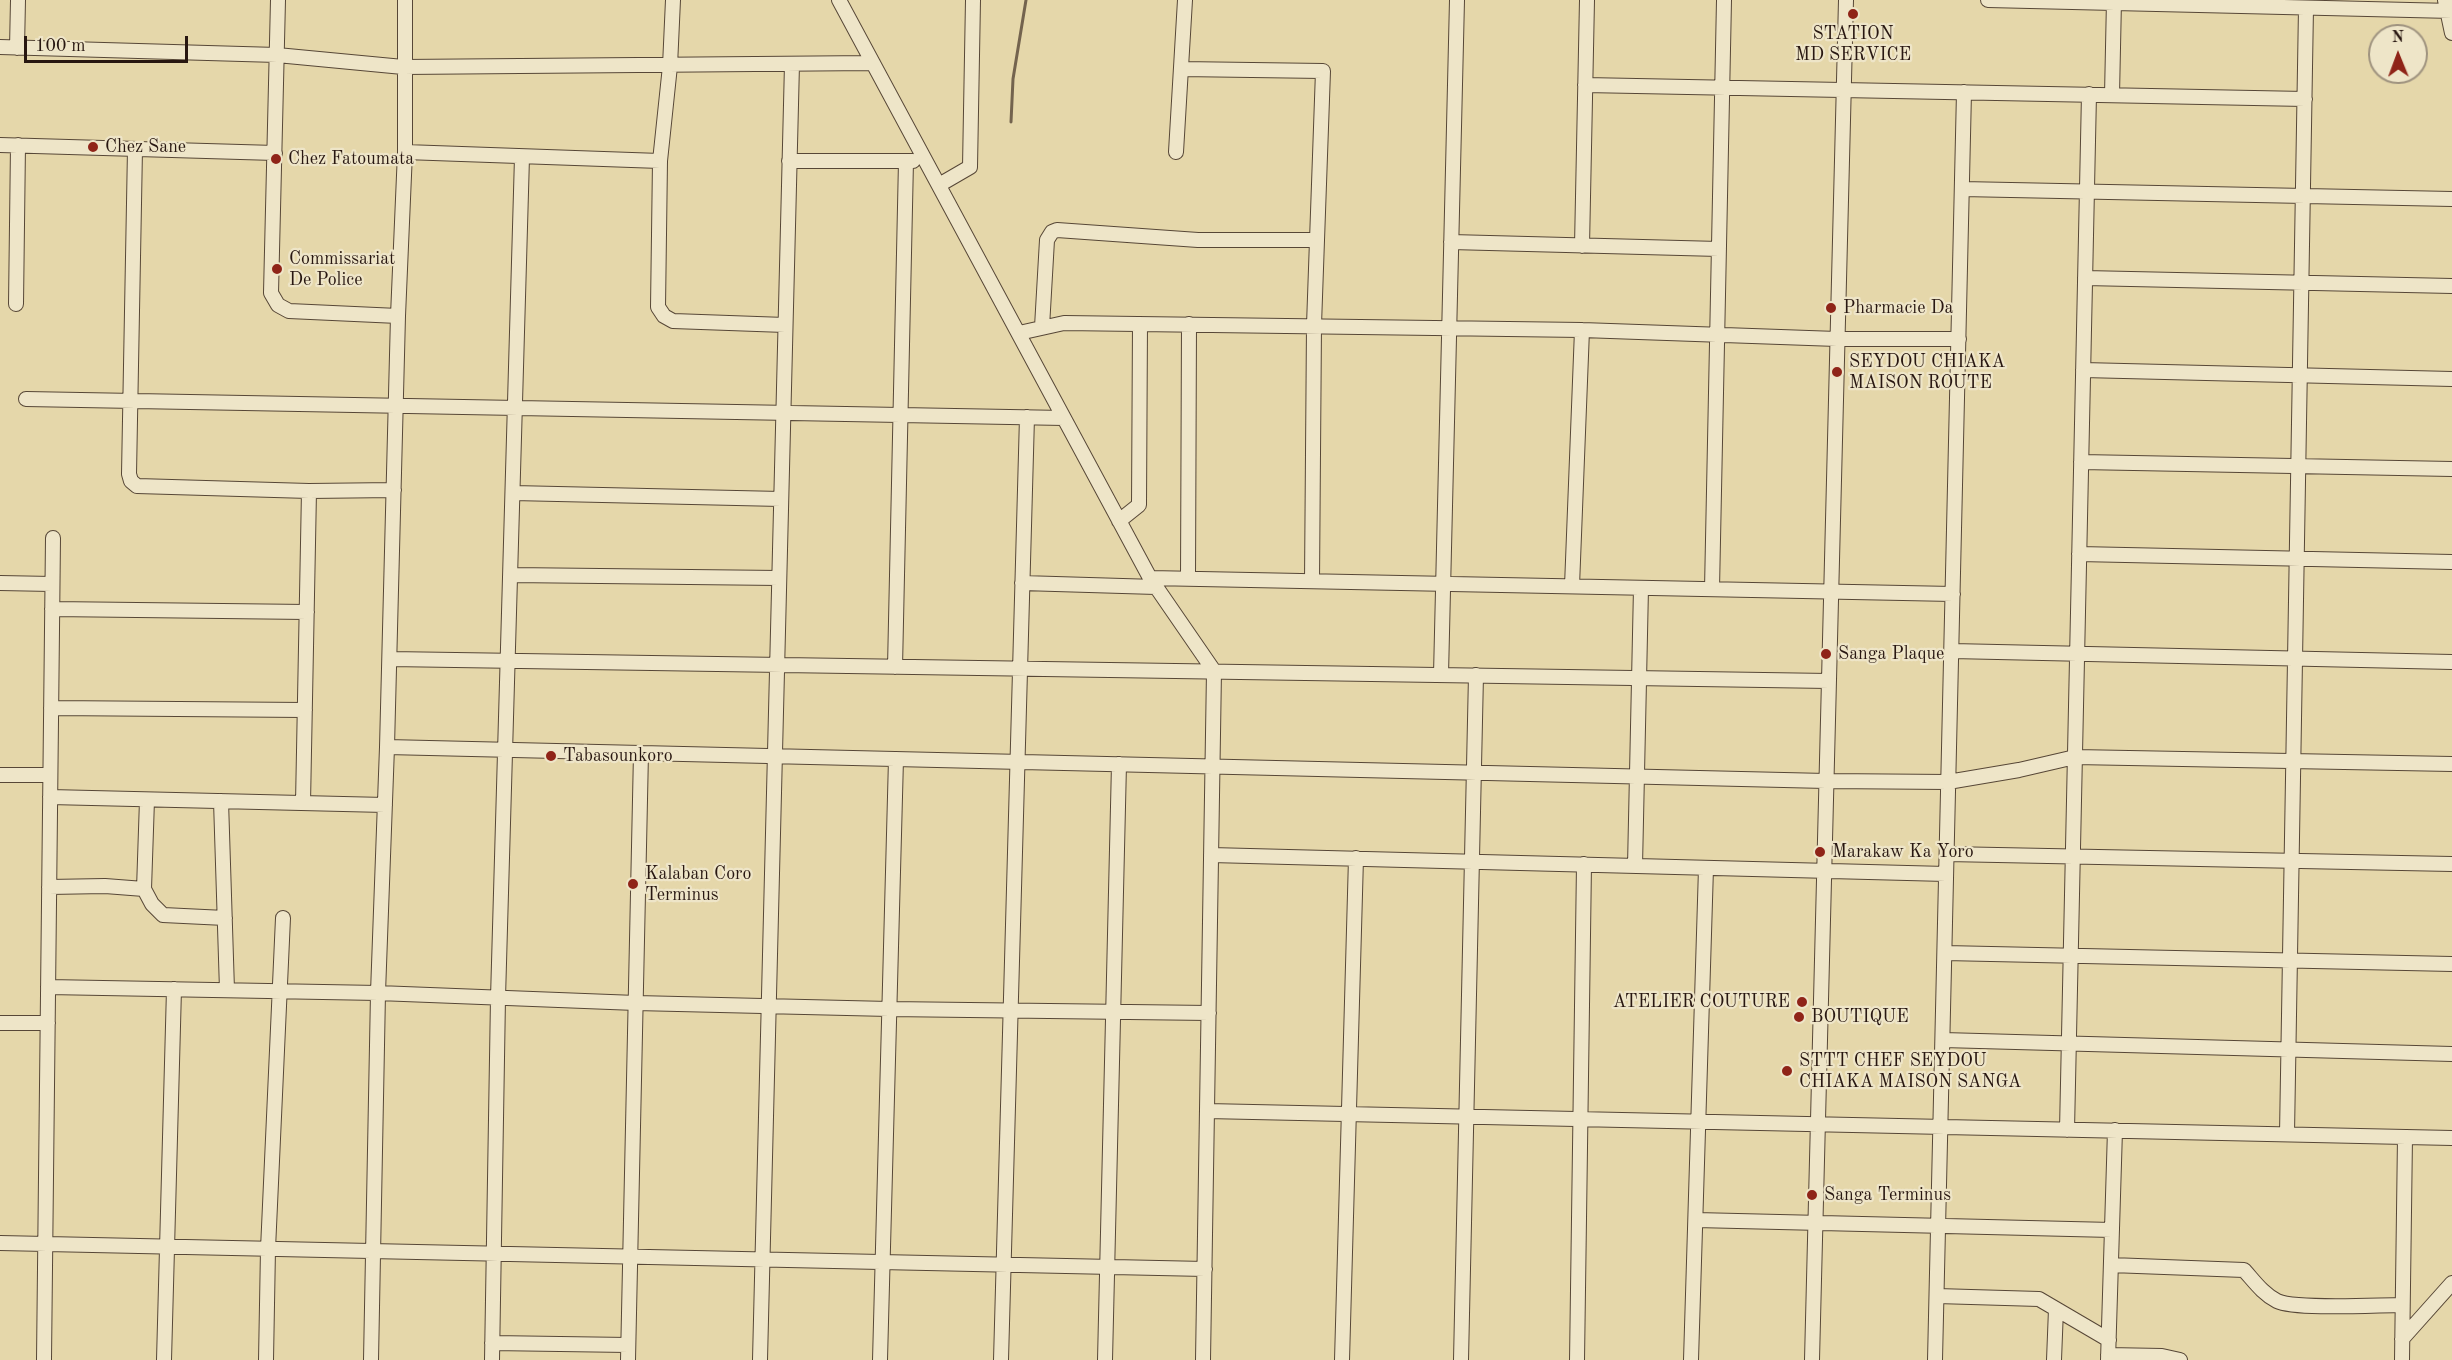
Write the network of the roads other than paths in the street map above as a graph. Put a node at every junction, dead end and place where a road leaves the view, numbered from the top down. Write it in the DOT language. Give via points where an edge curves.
graph roads {
  1 [pos="18,0"];
  2 [pos="278,0"];
  3 [pos="405,0"];
  4 [pos="673,0"];
  5 [pos="839,0"];
  6 [pos="973,0"];
  7 [pos="1185,0"];
  8 [pos="1457,0"];
  9 [pos="1587,0"];
  10 [pos="1724,0"];
  11 [pos="1846,0"];
  12 [pos="1988,0"];
  13 [pos="2114,2"];
  14 [pos="2235,3"];
  15 [pos="2448,7"];
  16 [pos="2306,8"];
  17 [pos="2452,33"];
  18 [pos="0,47"];
  19 [pos="17,48"];
  20 [pos="277,55"];
  21 [pos="873,63"];
  22 [pos="792,64"];
  23 [pos="670,66"];
  24 [pos="403,67"];
  25 [pos="1181,69"];
  26 [pos="1585,85"];
  27 [pos="1722,87"];
  28 [pos="1844,90"];
  29 [pos="1964,92"];
  30 [pos="2088,94"];
  31 [pos="2112,95"];
  32 [pos="2305,99"];
  33 [pos="0,145"];
  34 [pos="18,146"];
  35 [pos="135,149"];
  36 [pos="405,152"];
  37 [pos="1176,152"];
  38 [pos="275,153"];
  39 [pos="522,157"];
  40 [pos="925,160"];
  41 [pos="660,161"];
  42 [pos="789,161"];
  43 [pos="906,161"];
  44 [pos="939,185"];
  45 [pos="1962,189"];
  46 [pos="2087,192"];
  47 [pos="2303,196"];
  48 [pos="2452,200"];
  49 [pos="1317,240"];
  50 [pos="1452,242"];
  51 [pos="1582,246"];
  52 [pos="1719,249"];
  53 [pos="2085,279"];
  54 [pos="2302,283"];
  55 [pos="2452,286"];
  56 [pos="16,304"];
  57 [pos="398,316"];
  58 [pos="1140,324"];
  59 [pos="1189,324"];
  60 [pos="785,325"];
  61 [pos="1314,325"];
  62 [pos="1042,327"];
  63 [pos="1449,329"];
  64 [pos="1582,330"];
  65 [pos="1019,333"];
  66 [pos="1717,334"];
  67 [pos="1838,339"];
  68 [pos="1959,339"];
  69 [pos="2083,370"];
  70 [pos="2300,375"];
  71 [pos="2452,379"];
  72 [pos="26,399"];
  73 [pos="130,400"];
  74 [pos="396,405"];
  75 [pos="515,408"];
  76 [pos="783,413"];
  77 [pos="899,415"];
  78 [pos="1026,417"];
  79 [pos="1064,418"];
  80 [pos="2081,462"];
  81 [pos="2298,466"];
  82 [pos="2452,470"];
  83 [pos="394,490"];
  84 [pos="309,491"];
  85 [pos="513,494"];
  86 [pos="781,499"];
  87 [pos="1119,520"];
  88 [pos="53,538"];
  89 [pos="2079,554"];
  90 [pos="2297,558"];
  91 [pos="2452,562"];
  92 [pos="511,575"];
  93 [pos="779,578"];
  94 [pos="1188,579"];
  95 [pos="1312,581"];
  96 [pos="1153,582"];
  97 [pos="0,583"];
  98 [pos="1022,583"];
  99 [pos="52,584"];
  100 [pos="1444,584"];
  101 [pos="1572,586"];
  102 [pos="1641,588"];
  103 [pos="1712,589"];
  104 [pos="1831,591"];
  105 [pos="1953,594"];
  106 [pos="52,609"];
  107 [pos="307,612"];
  108 [pos="1952,651"];
  109 [pos="2077,654"];
  110 [pos="2295,658"];
  111 [pos="390,659"];
  112 [pos="508,661"];
  113 [pos="2452,662"];
  114 [pos="777,665"];
  115 [pos="895,666"];
  116 [pos="1020,668"];
  117 [pos="1214,671"];
  118 [pos="1441,675"];
  119 [pos="1476,675"];
  120 [pos="1639,678"];
  121 [pos="1829,681"];
  122 [pos="51,708"];
  123 [pos="305,710"];
  124 [pos="387,747"];
  125 [pos="506,750"];
  126 [pos="641,753"];
  127 [pos="775,756"];
  128 [pos="2075,756"];
  129 [pos="896,759"];
  130 [pos="2293,761"];
  131 [pos="1017,762"];
  132 [pos="1119,764"];
  133 [pos="2452,765"];
  134 [pos="1213,766"];
  135 [pos="1474,773"];
  136 [pos="0,775"];
  137 [pos="50,775"];
  138 [pos="1637,776"];
  139 [pos="1826,781"];
  140 [pos="1948,782"];
  141 [pos="50,797"];
  142 [pos="147,800"];
  143 [pos="221,801"];
  144 [pos="303,803"];
  145 [pos="385,805"];
  146 [pos="1947,854"];
  147 [pos="1211,855"];
  148 [pos="2073,856"];
  149 [pos="1356,858"];
  150 [pos="1472,861"];
  151 [pos="2291,861"];
  152 [pos="1584,864"];
  153 [pos="2452,864"];
  154 [pos="1635,866"];
  155 [pos="1706,868"];
  156 [pos="1824,871"];
  157 [pos="1946,874"];
  158 [pos="49,887"];
  159 [pos="144,889"];
  160 [pos="225,918"];
  161 [pos="283,918"];
  162 [pos="1945,953"];
  163 [pos="2071,956"];
  164 [pos="2290,961"];
  165 [pos="2452,964"];
  166 [pos="48,987"];
  167 [pos="174,989"];
  168 [pos="227,990"];
  169 [pos="279,992"];
  170 [pos="378,993"];
  171 [pos="498,998"];
  172 [pos="636,1003"];
  173 [pos="769,1006"];
  174 [pos="890,1009"];
  175 [pos="1011,1010"];
  176 [pos="1113,1012"];
  177 [pos="1209,1013"];
  178 [pos="0,1023"];
  179 [pos="48,1023"];
  180 [pos="1943,1040"];
  181 [pos="2069,1044"];
  182 [pos="2288,1050"];
  183 [pos="2452,1054"];
  184 [pos="1207,1111"];
  185 [pos="1349,1114"];
  186 [pos="1466,1117"];
  187 [pos="1580,1119"];
  188 [pos="1698,1122"];
  189 [pos="1818,1124"];
  190 [pos="1941,1127"];
  191 [pos="2067,1130"];
  192 [pos="2115,1131"];
  193 [pos="2287,1134"];
  194 [pos="2405,1137"];
  195 [pos="2452,1138"];
  196 [pos="1696,1220"];
  197 [pos="1816,1223"];
  198 [pos="1938,1226"];
  199 [pos="2112,1230"];
  200 [pos="0,1243"];
  201 [pos="45,1244"];
  202 [pos="166,1247"];
  203 [pos="268,1249"];
  204 [pos="374,1251"];
  205 [pos="494,1254"];
  206 [pos="630,1257"];
  207 [pos="763,1259"];
  208 [pos="883,1262"];
  209 [pos="1004,1264"];
  210 [pos="2111,1265"];
  211 [pos="1107,1266"];
  212 [pos="1205,1269"];
  213 [pos="2452,1282"];
  214 [pos="1937,1296"];
  215 [pos="2402,1305"];
  216 [pos="2056,1310"];
  217 [pos="2402,1339"];
  218 [pos="2109,1340"];
  219 [pos="492,1343"];
  220 [pos="628,1345"];
  221 [pos="2108,1357"];
  222 [pos="2162,1358"];
  223 [pos="44,1360"];
  224 [pos="164,1360"];
  225 [pos="266,1360"];
  226 [pos="371,1360"];
  227 [pos="492,1360"];
  228 [pos="627,1360"];
  229 [pos="760,1360"];
  230 [pos="880,1360"];
  231 [pos="1001,1360"];
  232 [pos="1105,1360"];
  233 [pos="1203,1360"];
  234 [pos="1342,1360"];
  235 [pos="1461,1360"];
  236 [pos="1576,1360"];
  237 [pos="1691,1360"];
  238 [pos="1812,1360"];
  239 [pos="1935,1360"];
  240 [pos="2054,1360"];
  241 [pos="2180,1360"];
  242 [pos="2402,1360"];
  1 -- 19 [label="street"];
  2 -- 20 [label="street"];
  3 -- 24 [label="street"];
  4 -- 23 [label="street"];
  5 -- 21 [label="street"];
  6 -- 44 [label="street" via="970,167"];
  7 -- 25 [label="street"];
  8 -- 50 [label="street"];
  9 -- 26 [label="street"];
  10 -- 27 [label="street"];
  11 -- 28 [label="street"];
  12 -- 13 [label="street"];
  13 -- 14 [label="street"];
  13 -- 31 [label="street"];
  14 -- 16 [label="street"];
  15 -- 16 [label="street"];
  15 -- 17 [label="street"];
  16 -- 32 [label="street"];
  18 -- 19 [label="street"];
  19 -- 20 [label="street"];
  20 -- 24 [label="street"];
  20 -- 38 [label="street"];
  21 -- 22 [label="street"];
  21 -- 40 [label="street"];
  22 -- 23 [label="street"];
  22 -- 42 [label="street"];
  23 -- 24 [label="street"];
  23 -- 41 [label="street"];
  24 -- 36 [label="street"];
  25 -- 37 [label="street"];
  25 -- 49 [label="street" via="1323,71"];
  26 -- 27 [label="street"];
  26 -- 51 [label="street"];
  27 -- 28 [label="street"];
  27 -- 52 [label="street"];
  28 -- 29 [label="street"];
  28 -- 67 [label="street"];
  29 -- 30 [label="street"];
  29 -- 45 [label="street"];
  30 -- 31 [label="street"];
  30 -- 46 [label="street"];
  31 -- 32 [label="street"];
  32 -- 47 [label="street"];
  33 -- 34 [label="street"];
  34 -- 35 [label="street"];
  34 -- 56 [label="street"];
  35 -- 38 [label="street"];
  35 -- 73 [label="street"];
  36 -- 39 [label="street"];
  36 -- 57 [label="street"];
  38 -- 57 [label="street" via="271,293 278,305 289,311"];
  39 -- 41 [label="street"];
  39 -- 75 [label="street"];
  40 -- 43 [label="street"];
  40 -- 44 [label="street"];
  41 -- 60 [label="street" via="660,313 673,321"];
  42 -- 43 [label="street"];
  42 -- 60 [label="street"];
  43 -- 77 [label="street"];
  44 -- 65 [label="street"];
  45 -- 46 [label="street"];
  45 -- 68 [label="street"];
  46 -- 47 [label="street"];
  46 -- 53 [label="street"];
  47 -- 48 [label="street"];
  47 -- 54 [label="street"];
  49 -- 61 [label="street"];
  49 -- 62 [label="street" via="1198,240 1057,230 1047,240"];
  50 -- 51 [label="street"];
  50 -- 63 [label="street"];
  51 -- 52 [label="street"];
  52 -- 66 [label="street"];
  53 -- 54 [label="street"];
  53 -- 69 [label="street"];
  54 -- 55 [label="street"];
  54 -- 70 [label="street"];
  57 -- 74 [label="street"];
  58 -- 59 [label="street"];
  58 -- 62 [label="street" via="1064,323"];
  58 -- 87 [label="street" via="1139,505"];
  59 -- 61 [label="street"];
  59 -- 94 [label="street"];
  60 -- 76 [label="street"];
  61 -- 63 [label="street"];
  61 -- 95 [label="street"];
  62 -- 65 [label="street"];
  63 -- 64 [label="street"];
  63 -- 100 [label="street"];
  64 -- 66 [label="street"];
  64 -- 101 [label="street"];
  65 -- 79 [label="street"];
  66 -- 67 [label="street"];
  66 -- 103 [label="street"];
  67 -- 68 [label="street"];
  67 -- 104 [label="street"];
  68 -- 105 [label="street"];
  69 -- 70 [label="street"];
  69 -- 80 [label="street"];
  70 -- 71 [label="street"];
  70 -- 81 [label="street"];
  72 -- 73 [label="street"];
  73 -- 74 [label="street"];
  73 -- 84 [label="street" via="129,474 137,486"];
  74 -- 75 [label="street"];
  74 -- 83 [label="street"];
  75 -- 76 [label="street"];
  75 -- 85 [label="street"];
  76 -- 77 [label="street"];
  76 -- 86 [label="street"];
  77 -- 78 [label="street"];
  77 -- 115 [label="street"];
  78 -- 79 [label="street"];
  78 -- 98 [label="street"];
  79 -- 87 [label="street"];
  80 -- 81 [label="street"];
  80 -- 89 [label="street"];
  81 -- 82 [label="street"];
  81 -- 90 [label="street"];
  83 -- 84 [label="street"];
  83 -- 111 [label="street"];
  84 -- 107 [label="street"];
  85 -- 86 [label="street"];
  85 -- 92 [label="street"];
  86 -- 93 [label="street"];
  87 -- 96 [label="street"];
  88 -- 99 [label="street"];
  89 -- 90 [label="street"];
  89 -- 109 [label="street"];
  90 -- 91 [label="street"];
  90 -- 110 [label="street"];
  92 -- 93 [label="street"];
  92 -- 112 [label="street"];
  93 -- 114 [label="street"];
  94 -- 95 [label="street"];
  94 -- 96 [label="street"];
  95 -- 100 [label="street"];
  96 -- 98 [label="street"];
  96 -- 117 [label="street"];
  97 -- 99 [label="street"];
  98 -- 116 [label="street"];
  99 -- 106 [label="street"];
  100 -- 101 [label="street"];
  100 -- 118 [label="street"];
  101 -- 102 [label="street"];
  102 -- 103 [label="street"];
  102 -- 120 [label="street"];
  103 -- 104 [label="street"];
  104 -- 105 [label="street"];
  104 -- 121 [label="street"];
  105 -- 108 [label="street"];
  106 -- 107 [label="street"];
  106 -- 122 [label="street"];
  107 -- 123 [label="street"];
  108 -- 109 [label="street"];
  108 -- 140 [label="street"];
  109 -- 110 [label="street"];
  109 -- 128 [label="street"];
  110 -- 113 [label="street"];
  110 -- 130 [label="street"];
  111 -- 112 [label="street"];
  111 -- 124 [label="street"];
  112 -- 114 [label="street"];
  112 -- 125 [label="street"];
  114 -- 115 [label="street"];
  114 -- 127 [label="street"];
  115 -- 116 [label="street"];
  116 -- 117 [label="street"];
  116 -- 131 [label="street"];
  117 -- 118 [label="street"];
  117 -- 134 [label="street"];
  118 -- 119 [label="street"];
  119 -- 120 [label="street"];
  119 -- 135 [label="street"];
  120 -- 121 [label="street"];
  120 -- 138 [label="street"];
  121 -- 139 [label="street"];
  122 -- 123 [label="street"];
  122 -- 137 [label="street"];
  123 -- 144 [label="street"];
  124 -- 125 [label="street"];
  124 -- 145 [label="street"];
  125 -- 126 [label="street"];
  125 -- 171 [label="street"];
  126 -- 127 [label="street"];
  126 -- 172 [label="street"];
  127 -- 129 [label="street"];
  127 -- 173 [label="street"];
  128 -- 130 [label="street"];
  128 -- 140 [label="street"];
  128 -- 148 [label="street"];
  129 -- 131 [label="street"];
  129 -- 174 [label="street"];
  130 -- 133 [label="street"];
  130 -- 151 [label="street"];
  131 -- 132 [label="street"];
  131 -- 175 [label="street"];
  132 -- 134 [label="street"];
  132 -- 176 [label="street"];
  134 -- 135 [label="street"];
  134 -- 147 [label="street"];
  135 -- 138 [label="street"];
  135 -- 150 [label="street"];
  136 -- 137 [label="street"];
  137 -- 141 [label="street"];
  138 -- 139 [label="street"];
  138 -- 154 [label="street"];
  139 -- 140 [label="street"];
  139 -- 156 [label="street"];
  140 -- 146 [label="street"];
  141 -- 142 [label="street"];
  141 -- 158 [label="street"];
  142 -- 143 [label="street"];
  142 -- 159 [label="street"];
  143 -- 144 [label="street"];
  143 -- 160 [label="street"];
  144 -- 145 [label="street"];
  145 -- 170 [label="street"];
  146 -- 148 [label="street"];
  146 -- 157 [label="street"];
  147 -- 149 [label="street"];
  147 -- 177 [label="street"];
  148 -- 151 [label="street"];
  148 -- 163 [label="street"];
  149 -- 150 [label="street"];
  149 -- 185 [label="street"];
  150 -- 152 [label="street"];
  150 -- 186 [label="street"];
  151 -- 153 [label="street"];
  151 -- 164 [label="street"];
  152 -- 154 [label="street"];
  152 -- 187 [label="street"];
  154 -- 155 [label="street"];
  155 -- 156 [label="street"];
  155 -- 188 [label="street"];
  156 -- 157 [label="street"];
  156 -- 189 [label="street"];
  157 -- 162 [label="street"];
  158 -- 159 [label="street"];
  158 -- 166 [label="street"];
  159 -- 160 [label="street" via="163,915"];
  160 -- 168 [label="street"];
  161 -- 169 [label="street"];
  162 -- 163 [label="street"];
  162 -- 180 [label="street"];
  163 -- 164 [label="street"];
  163 -- 181 [label="street"];
  164 -- 165 [label="street"];
  164 -- 182 [label="street"];
  166 -- 167 [label="street"];
  166 -- 179 [label="street"];
  167 -- 168 [label="street"];
  167 -- 202 [label="street"];
  168 -- 169 [label="street"];
  169 -- 170 [label="street"];
  169 -- 203 [label="street"];
  170 -- 171 [label="street"];
  170 -- 204 [label="street"];
  171 -- 172 [label="street"];
  171 -- 205 [label="street"];
  172 -- 173 [label="street"];
  172 -- 206 [label="street"];
  173 -- 174 [label="street"];
  173 -- 207 [label="street"];
  174 -- 175 [label="street"];
  174 -- 208 [label="street"];
  175 -- 176 [label="street"];
  175 -- 209 [label="street"];
  176 -- 177 [label="street"];
  176 -- 211 [label="street"];
  177 -- 184 [label="street"];
  178 -- 179 [label="street"];
  179 -- 201 [label="street"];
  180 -- 181 [label="street"];
  180 -- 190 [label="street"];
  181 -- 182 [label="street"];
  181 -- 191 [label="street"];
  182 -- 183 [label="street"];
  182 -- 193 [label="street"];
  184 -- 185 [label="street"];
  184 -- 212 [label="street"];
  185 -- 186 [label="street"];
  185 -- 234 [label="street"];
  186 -- 187 [label="street"];
  186 -- 235 [label="street"];
  187 -- 188 [label="street"];
  187 -- 236 [label="street"];
  188 -- 189 [label="street"];
  188 -- 196 [label="street"];
  189 -- 190 [label="street"];
  189 -- 197 [label="street"];
  190 -- 191 [label="street"];
  190 -- 198 [label="street"];
  191 -- 192 [label="street"];
  192 -- 193 [label="street"];
  192 -- 199 [label="street"];
  193 -- 194 [label="street"];
  194 -- 195 [label="street"];
  194 -- 215 [label="street"];
  196 -- 197 [label="street"];
  196 -- 237 [label="street"];
  197 -- 198 [label="street"];
  197 -- 238 [label="street"];
  198 -- 199 [label="street"];
  198 -- 214 [label="street"];
  199 -- 210 [label="street"];
  200 -- 201 [label="street"];
  201 -- 202 [label="street"];
  201 -- 223 [label="street"];
  202 -- 203 [label="street"];
  202 -- 224 [label="street"];
  203 -- 204 [label="street"];
  203 -- 225 [label="street"];
  204 -- 205 [label="street"];
  204 -- 226 [label="street"];
  205 -- 206 [label="street"];
  205 -- 219 [label="street"];
  206 -- 207 [label="street"];
  206 -- 220 [label="street"];
  207 -- 208 [label="street"];
  207 -- 229 [label="street"];
  208 -- 209 [label="street"];
  208 -- 230 [label="street"];
  209 -- 211 [label="street"];
  209 -- 231 [label="street"];
  210 -- 215 [label="street" via="2244,1270 2272,1298 2298,1305"];
  210 -- 218 [label="street"];
  211 -- 212 [label="street"];
  211 -- 232 [label="street"];
  212 -- 233 [label="street"];
  213 -- 217 [label="street"];
  214 -- 216 [label="street" via="2039,1299"];
  214 -- 239 [label="street"];
  215 -- 217 [label="street"];
  216 -- 218 [label="street"];
  216 -- 240 [label="street"];
  217 -- 242 [label="street"];
  218 -- 221 [label="street"];
  219 -- 220 [label="street"];
  219 -- 227 [label="street"];
  220 -- 228 [label="street"];
  221 -- 222 [label="street"];
  222 -- 241 [label="street"];
}
